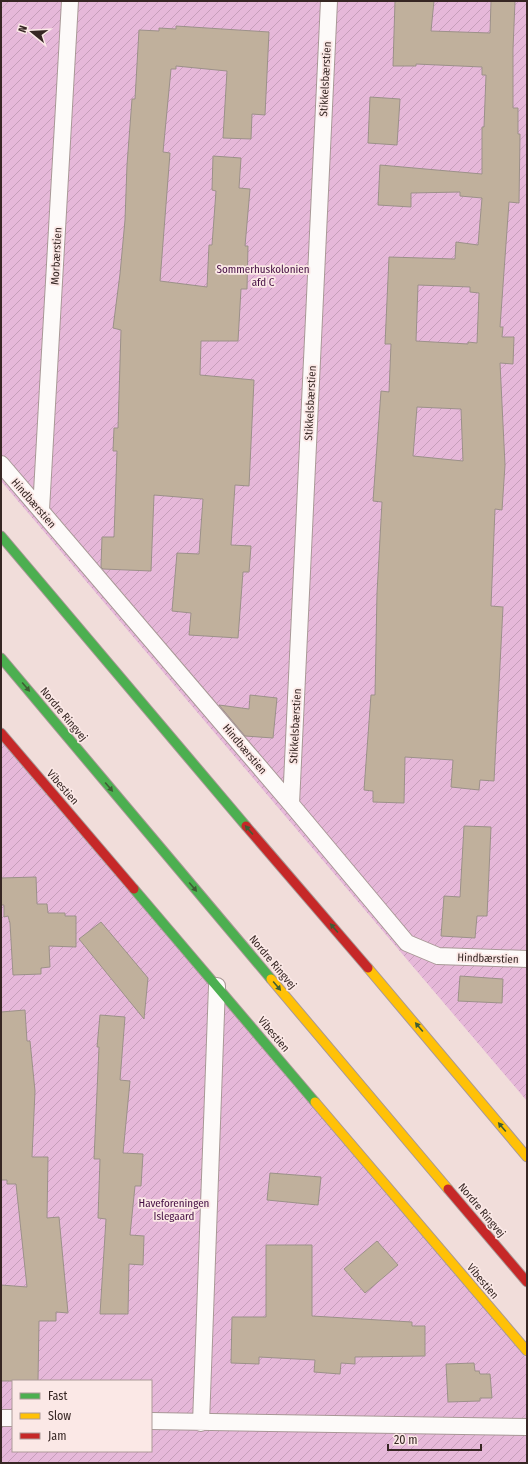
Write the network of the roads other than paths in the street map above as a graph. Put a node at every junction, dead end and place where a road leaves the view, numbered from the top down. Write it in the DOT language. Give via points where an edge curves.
graph roads {
  1 [pos="70,1"];
  2 [pos="329,1"];
  3 [pos="1,464"];
  4 [pos="41,510"];
  5 [pos="1,536"];
  6 [pos="1,658"];
  7 [pos="1,733"];
  8 [pos="291,804"];
  9 [pos="527,959"];
  10 [pos="218,986"];
  11 [pos="527,1157"];
  12 [pos="527,1282"];
  13 [pos="527,1351"];
  14 [pos="1,1418"];
  15 [pos="12,1418"];
  16 [pos="152,1422"];
  17 [pos="202,1423"];
  18 [pos="527,1428"];
  1 -- 4 [label="lane, Morbærstien"];
  2 -- 8 [label="lane, Stikkelsbærstien"];
  3 -- 4 [label="lane, Hindbærstien"];
  4 -- 8 [label="lane, Hindbærstien"];
  11 -- 5 [label="main road, one-way"];
  6 -- 12 [label="main road, Nordre Ringvej, one-way"];
  7 -- 10 [label="main road, Vibestien"];
  8 -- 9 [label="lane, Hindbærstien" via="407,944 438,956"];
  10 -- 13 [label="main road, Vibestien"];
  10 -- 17 [label="lane"];
  14 -- 15 [label="lane"];
  16 -- 17 [label="lane"];
  17 -- 18 [label="lane"];
}
